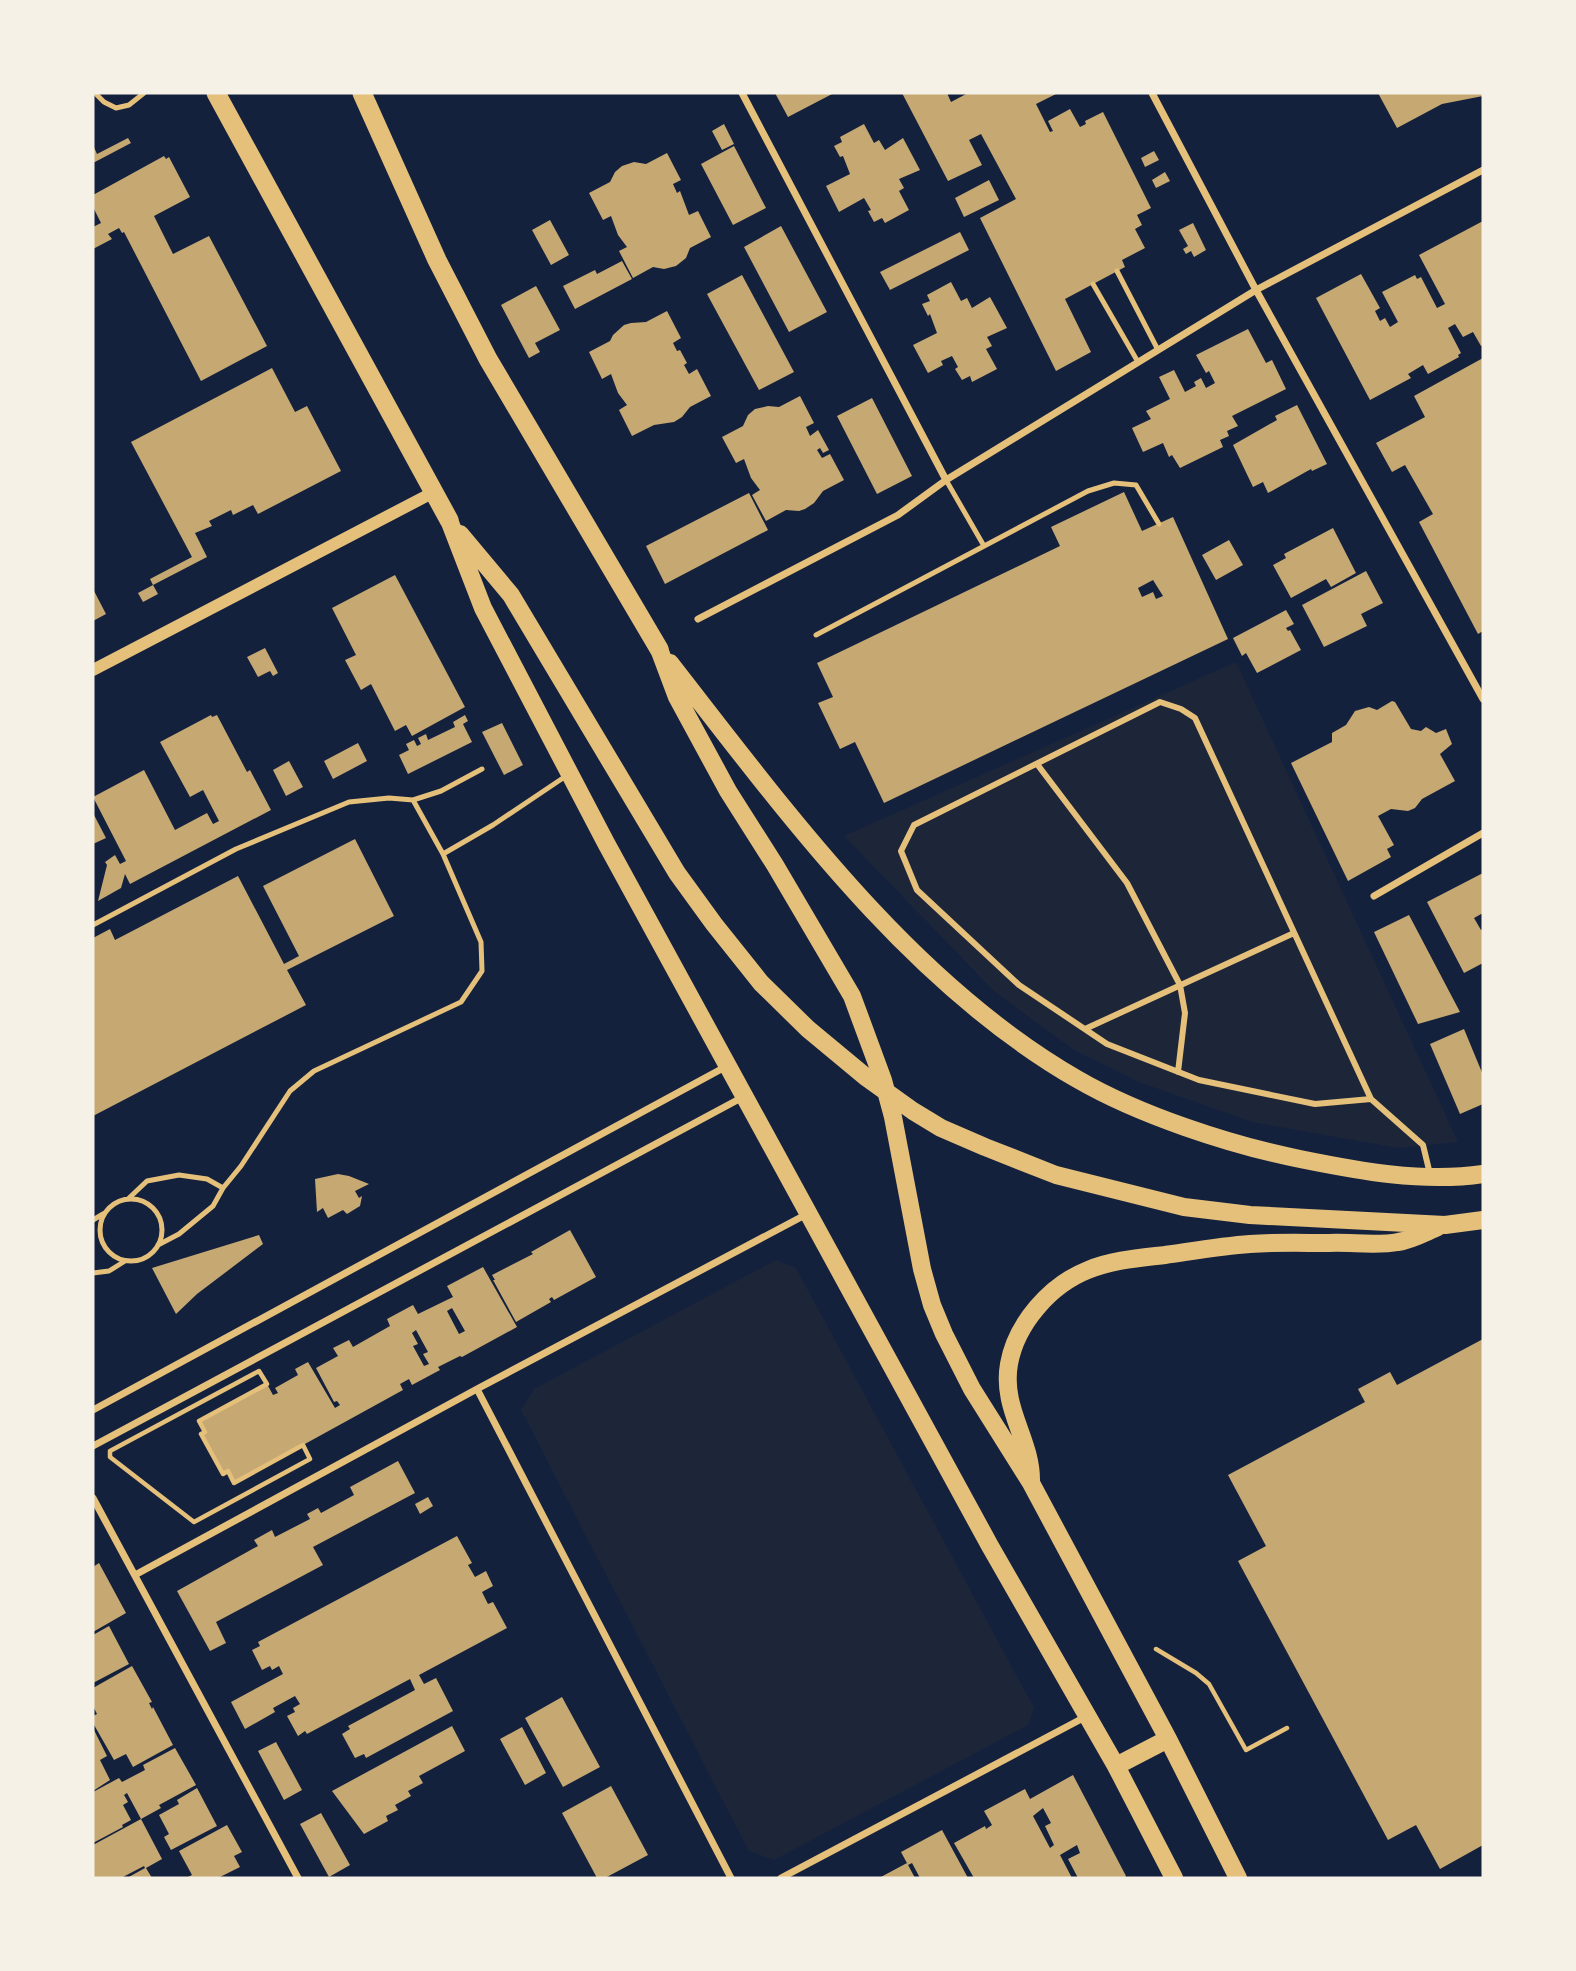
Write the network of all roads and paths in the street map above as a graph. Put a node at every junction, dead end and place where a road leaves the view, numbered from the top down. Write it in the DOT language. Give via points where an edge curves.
graph roads {
  1 [pos="95,93"];
  2 [pos="144,93"];
  3 [pos="216,93"];
  4 [pos="362,93"];
  5 [pos="742,93"];
  6 [pos="1152,93"];
  7 [pos="1483,170"];
  8 [pos="1117,271"];
  9 [pos="1093,284"];
  10 [pos="1256,290"];
  11 [pos="1158,350"];
  12 [pos="1138,362"];
  13 [pos="946,480"];
  14 [pos="434,492"];
  15 [pos="449,520"];
  16 [pos="1158,524"];
  17 [pos="984,546"];
  18 [pos="698,618"];
  19 [pos="816,635"];
  20 [pos="659,649"];
  21 [pos="93,670"];
  22 [pos="1483,699"];
  23 [pos="1037,764"];
  24 [pos="482,769"];
  25 [pos="570,773"];
  26 [pos="412,800"];
  27 [pos="1483,833"];
  28 [pos="443,854"];
  29 [pos="1374,896"];
  30 [pos="93,925"];
  31 [pos="1294,933"];
  32 [pos="1180,985"];
  33 [pos="1085,1030"];
  34 [pos="728,1066"];
  35 [pos="1178,1072"];
  36 [pos="743,1097"];
  37 [pos="1371,1099"];
  38 [pos="1483,1174"];
  39 [pos="1431,1176"];
  40 [pos="223,1188"];
  41 [pos="128,1199"];
  42 [pos="105,1212"];
  43 [pos="807,1214"];
  44 [pos="93,1220"];
  45 [pos="1483,1220"];
  46 [pos="1445,1225"];
  47 [pos="158,1245"];
  48 [pos="125,1261"];
  49 [pos="93,1273"];
  50 [pos="477,1389"];
  51 [pos="93,1410"];
  52 [pos="93,1446"];
  53 [pos="310,1459"];
  54 [pos="1031,1483"];
  55 [pos="93,1498"];
  56 [pos="135,1575"];
  57 [pos="1156,1649"];
  58 [pos="1088,1716"];
  59 [pos="1287,1728"];
  60 [pos="1168,1739"];
  61 [pos="1116,1766"];
  62 [pos="297,1876"];
  63 [pos="287,1878"];
  64 [pos="731,1878"];
  65 [pos="781,1878"];
  66 [pos="1174,1878"];
  67 [pos="1238,1878"];
  1 -- 2 [label="lane" via="116,108"];
  3 -- 14 [label="highway"];
  4 -- 20 [label="highway" via="437,260 488,359"];
  5 -- 13 [label="street"];
  6 -- 10 [label="street"];
  7 -- 10 [label="street"];
  8 -- 11 [label="lane"];
  9 -- 12 [label="lane"];
  10 -- 11 [label="street"];
  10 -- 22 [label="street"];
  11 -- 12 [label="street"];
  12 -- 13 [label="street"];
  13 -- 17 [label="lane"];
  13 -- 18 [label="street" via="898,515"];
  14 -- 15 [label="highway"];
  14 -- 21 [label="street"];
  15 -- 25 [label="main road" via="483,608"];
  15 -- 46 [label="main road" via="511,595 699,904 761,983 876,1085 941,1128 1026,1164 1184,1207"];
  16 -- 17 [label="lane" via="1136,485 1114,483 1088,491"];
  17 -- 19 [label="lane"];
  20 -- 39 [label="main road" via="772,793 883,920 1014,1039 1080,1081 1148,1113 1264,1152 1351,1169"];
  20 -- 54 [label="main road" via="677,698 728,791 852,996 893,1118 932,1305 972,1389"];
  23 -- 31 [label="street" via="1160,702 1195,718"];
  23 -- 32 [label="street" via="1127,883"];
  23 -- 33 [label="street" via="914,825 901,851 917,890 1019,985"];
  24 -- 26 [label="lane" via="441,791"];
  25 -- 28 [label="lane"];
  25 -- 34 [label="main road"];
  26 -- 28 [label="lane"];
  26 -- 30 [label="lane" via="349,802 236,849"];
  27 -- 29 [label="street"];
  28 -- 40 [label="lane" via="481,942 482,971 461,1002 300,1081"];
  31 -- 32 [label="street"];
  31 -- 37 [label="street"];
  32 -- 33 [label="street"];
  32 -- 35 [label="street" via="1185,1013"];
  33 -- 35 [label="street" via="1107,1044"];
  34 -- 36 [label="main road"];
  34 -- 51 [label="street"];
  35 -- 37 [label="street" via="1315,1104"];
  36 -- 43 [label="main road"];
  36 -- 52 [label="street"];
  37 -- 39 [label="street" via="1423,1145"];
  38 -- 39 [label="main road"];
  40 -- 41 [label="lane" via="207,1179 179,1175 147,1181"];
  40 -- 47 [label="lane" via="213,1206"];
  41 -- 42 [label="lane"];
  41 -- 47 [label="lane" via="148,1203 156,1210 162,1230"];
  42 -- 44 [label="lane"];
  42 -- 48 [label="lane" via="100,1237 109,1253"];
  43 -- 50 [label="street"];
  43 -- 58 [label="main road"];
  45 -- 46 [label="main road"];
  46 -- 54 [label="main road" via="1399,1242 1249,1244 1148,1257 1109,1263 1068,1280 1026,1322 1009,1365 1010,1406 1028,1451"];
  47 -- 48 [label="lane" via="143,1259"];
  48 -- 49 [label="lane"];
  50 -- 56 [label="street"];
  50 -- 64 [label="street"];
  53 -- 53 [label="path" via="303,1445 234,1483 228,1472 223,1474 201,1434 205,1432 199,1421 267,1384 259,1371 110,1451 110,1457 194,1522"];
  54 -- 60 [label="main road"];
  55 -- 56 [label="street"];
  56 -- 62 [label="street"];
  57 -- 59 [label="path" via="1209,1684 1246,1750"];
  58 -- 61 [label="main road"];
  58 -- 65 [label="street"];
  60 -- 61 [label="main road"];
  60 -- 67 [label="main road"];
  61 -- 66 [label="main road"];
  62 -- 63 [label="street"];
}
